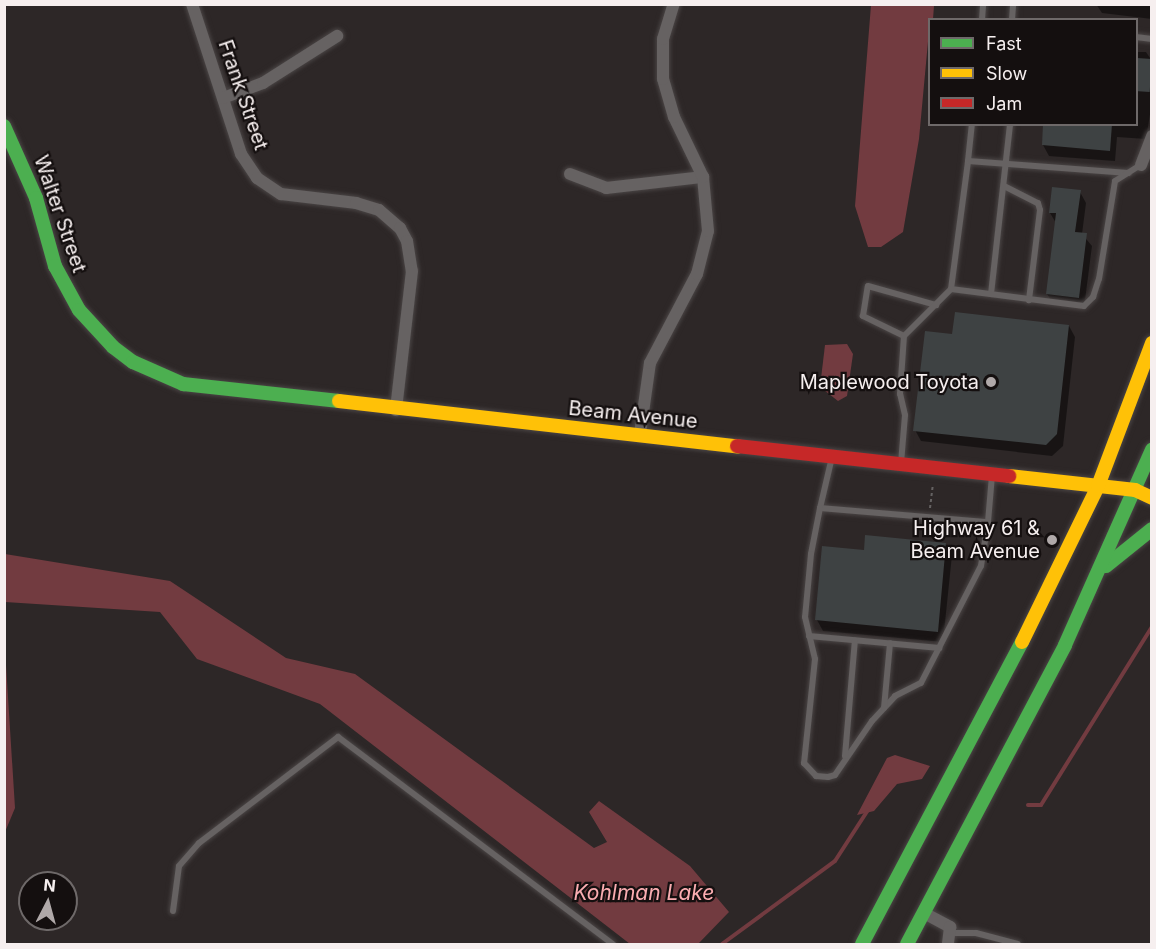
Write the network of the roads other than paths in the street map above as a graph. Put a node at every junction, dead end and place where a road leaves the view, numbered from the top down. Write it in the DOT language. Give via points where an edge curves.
graph roads {
  1 [pos="192,4"];
  2 [pos="674,4"];
  3 [pos="337,36"];
  4 [pos="223,98"];
  5 [pos="4,126"];
  6 [pos="972,126"];
  7 [pos="1010,126"];
  8 [pos="1152,136"];
  9 [pos="968,161"];
  10 [pos="1006,164"];
  11 [pos="1141,165"];
  12 [pos="570,174"];
  13 [pos="1130,174"];
  14 [pos="703,177"];
  15 [pos="1004,186"];
  16 [pos="951,290"];
  17 [pos="991,294"];
  18 [pos="1029,300"];
  19 [pos="936,305"];
  20 [pos="904,336"];
  21 [pos="1152,343"];
  22 [pos="133,362"];
  23 [pos="396,410"];
  24 [pos="640,434"];
  25 [pos="1152,450"];
  26 [pos="832,456"];
  27 [pos="901,464"];
  28 [pos="992,475"];
  29 [pos="1152,484"];
  30 [pos="1098,486"];
  31 [pos="1135,490"];
  32 [pos="1152,498"];
  33 [pos="820,508"];
  34 [pos="987,522"];
  35 [pos="1152,529"];
  36 [pos="1102,570"];
  37 [pos="809,636"];
  38 [pos="855,640"];
  39 [pos="890,643"];
  40 [pos="939,648"];
  41 [pos="884,708"];
  42 [pos="845,759"];
  43 [pos="173,911"];
  44 [pos="924,913"];
  45 [pos="950,939"];
  46 [pos="613,945"];
  47 [pos="862,945"];
  48 [pos="907,945"];
  49 [pos="1018,945"];
  1 -- 4 [label="street, Frank Street"];
  2 -- 14 [label="street" via="663,39 663,79 674,117"];
  3 -- 4 [label="street" via="263,83"];
  4 -- 23 [label="street, Frank Street" via="247,167 268,187 294,196 366,204 390,217 408,241 412,271"];
  5 -- 22 [label="street, Walter Street" via="36,198 66,289 94,330"];
  6 -- 9 [label="lane"];
  7 -- 10 [label="lane"];
  8 -- 11 [label="street"];
  9 -- 10 [label="lane"];
  9 -- 16 [label="lane"];
  10 -- 13 [label="lane"];
  10 -- 15 [label="lane"];
  11 -- 13 [label="lane"];
  12 -- 14 [label="street" via="606,188"];
  13 -- 18 [label="lane" via="1115,181 1093,297 1084,306"];
  14 -- 24 [label="street" via="708,206 704,256 650,363"];
  15 -- 17 [label="lane"];
  15 -- 18 [label="lane" via="1038,203 1040,210"];
  16 -- 17 [label="lane"];
  16 -- 19 [label="lane"];
  17 -- 18 [label="lane"];
  19 -- 20 [label="lane"];
  19 -- 20 [label="lane" via="868,286 863,316"];
  20 -- 27 [label="lane"];
  21 -- 30 [label="street"];
  22 -- 23 [label="street, Beam Avenue" via="160,376 208,389"];
  23 -- 24 [label="street, Beam Avenue"];
  24 -- 26 [label="street, Beam Avenue"];
  25 -- 31 [label="street"];
  26 -- 27 [label="street, Beam Avenue"];
  26 -- 33 [label="lane"];
  27 -- 28 [label="street, Beam Avenue"];
  28 -- 30 [label="street, Beam Avenue"];
  28 -- 34 [label="lane"];
  29 -- 31 [label="street, Beam Avenue"];
  30 -- 31 [label="street, Beam Avenue"];
  30 -- 47 [label="street" via="954,776"];
  31 -- 32 [label="street, Beam Avenue"];
  31 -- 36 [label="street"];
  33 -- 34 [label="lane"];
  33 -- 37 [label="lane" via="805,617"];
  34 -- 40 [label="lane" via="981,566"];
  35 -- 36 [label="street"];
  36 -- 44 [label="street"];
  37 -- 38 [label="lane"];
  37 -- 42 [label="lane" via="815,659 804,764 816,776 828,777 835,776"];
  38 -- 39 [label="lane"];
  38 -- 42 [label="lane"];
  39 -- 40 [label="lane"];
  39 -- 41 [label="lane"];
  40 -- 41 [label="lane" via="921,683 895,696"];
  41 -- 42 [label="lane"];
  43 -- 46 [label="lane" via="179,866 199,843 338,737"];
  44 -- 45 [label="street" via="945,922"];
  44 -- 48 [label="street"];
  45 -- 49 [label="lane" via="976,933"];
}
